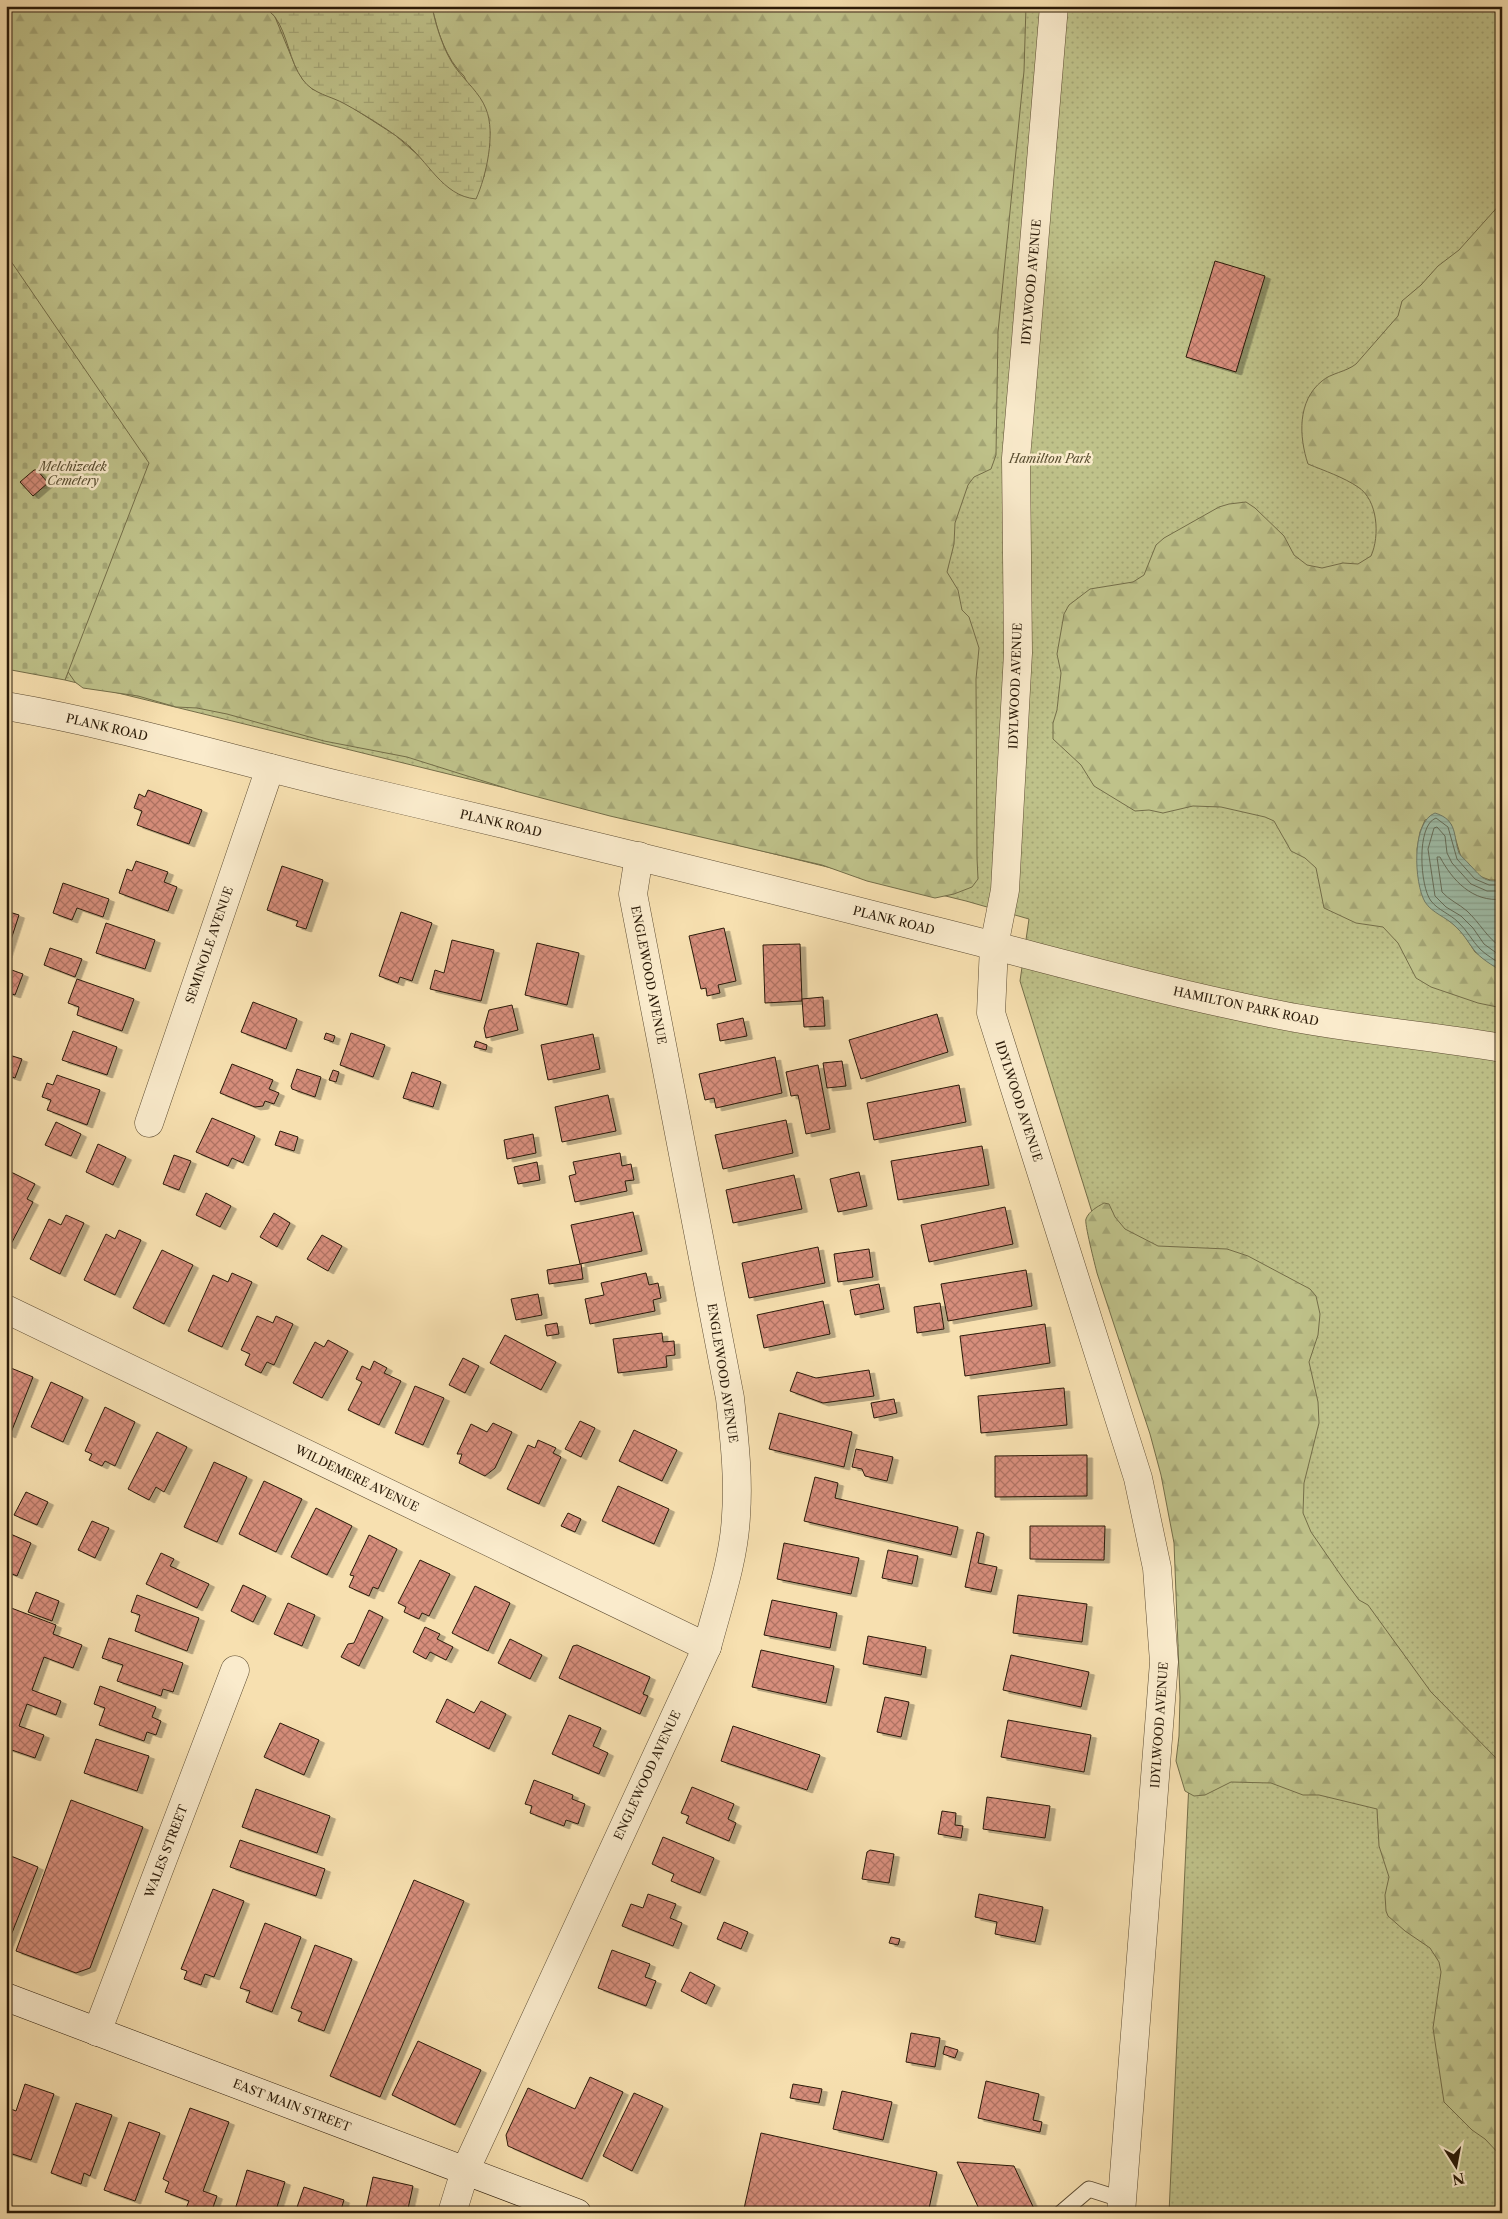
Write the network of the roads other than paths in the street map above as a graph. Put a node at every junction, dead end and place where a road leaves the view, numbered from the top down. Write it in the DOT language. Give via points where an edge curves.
graph roads {
  1 [pos="1054,6"];
  2 [pos="6,706"];
  3 [pos="270,768"];
  4 [pos="638,856"];
  5 [pos="994,946"];
  6 [pos="1502,1048"];
  7 [pos="149,1123"];
  8 [pos="6,1309"];
  9 [pos="707,1647"];
  10 [pos="235,1670"];
  11 [pos="6,1997"];
  12 [pos="97,2032"];
  13 [pos="465,2171"];
  14 [pos="1116,2201"];
  15 [pos="452,2213"];
  16 [pos="577,2213"];
  17 [pos="1061,2213"];
  18 [pos="1139,2213"];
  1 -- 5 [label="street, IDYLWOOD AVENUE" via="1016,458 1018,654 1005,890"];
  2 -- 3 [label="street, PLANK ROAD" via="87,722"];
  3 -- 4 [label="street, PLANK ROAD"];
  3 -- 7 [label="street, SEMINOLE AVENUE"];
  4 -- 5 [label="street, PLANK ROAD"];
  4 -- 9 [label="street, ENGLEWOOD AVENUE" via="633,894 730,1398 737,1455 736,1518 728,1567"];
  5 -- 6 [label="street, HAMILTON PARK ROAD" via="1280,1015"];
  5 -- 14 [label="street, IDYLWOOD AVENUE" via="991,1013 1138,1478 1157,1568 1164,1662"];
  8 -- 9 [label="street, WILDEMERE AVENUE"];
  9 -- 13 [label="street, ENGLEWOOD AVENUE"];
  10 -- 12 [label="street, WALES STREET"];
  11 -- 12 [label="street, EAST MAIN STREET"];
  12 -- 13 [label="street, EAST MAIN STREET"];
  13 -- 15 [label="street, ENGLEWOOD AVENUE"];
  13 -- 16 [label="street, EAST MAIN STREET"];
  14 -- 17 [label="lane" via="1089,2189"];
  14 -- 18 [label="street, IDYLWOOD AVENUE"];
}
